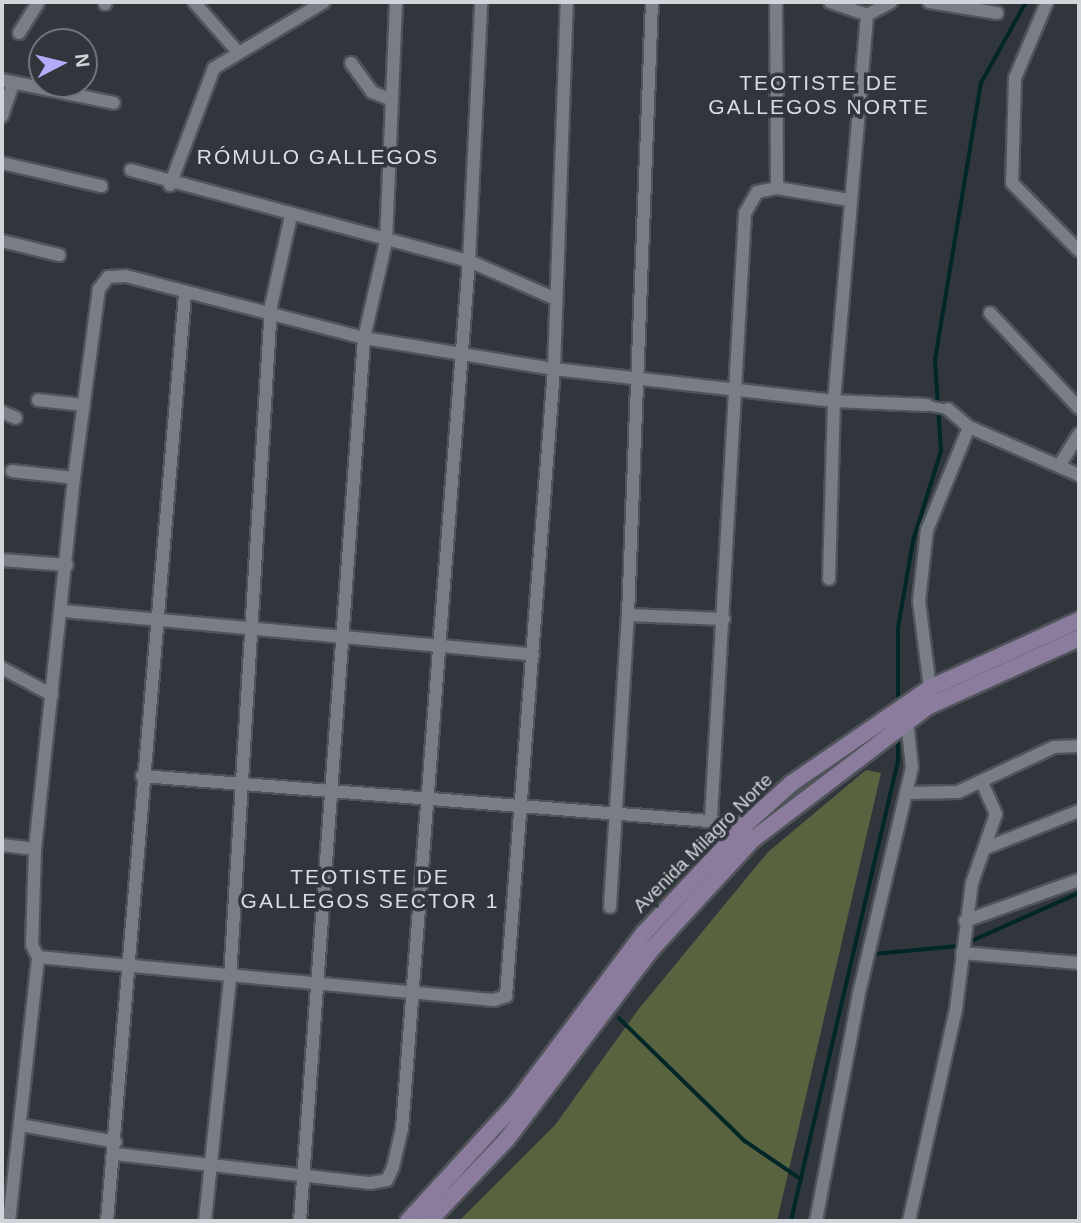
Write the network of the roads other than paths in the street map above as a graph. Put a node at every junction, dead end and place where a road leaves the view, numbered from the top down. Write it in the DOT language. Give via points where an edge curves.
graph roads {
  1 [pos="38,2"];
  2 [pos="194,2"];
  3 [pos="324,2"];
  4 [pos="396,2"];
  5 [pos="481,2"];
  6 [pos="566,2"];
  7 [pos="652,2"];
  8 [pos="776,2"];
  9 [pos="830,2"];
  10 [pos="889,2"];
  11 [pos="935,2"];
  12 [pos="1047,2"];
  13 [pos="997,13"];
  14 [pos="867,15"];
  15 [pos="19,33"];
  16 [pos="236,51"];
  17 [pos="351,63"];
  18 [pos="7,82"];
  19 [pos="392,100"];
  20 [pos="114,103"];
  21 [pos="2,116"];
  22 [pos="2,163"];
  23 [pos="131,170"];
  24 [pos="170,185"];
  25 [pos="101,186"];
  26 [pos="777,188"];
  27 [pos="849,200"];
  28 [pos="291,216"];
  29 [pos="2,241"];
  30 [pos="386,242"];
  31 [pos="1079,251"];
  32 [pos="59,256"];
  33 [pos="469,261"];
  34 [pos="185,295"];
  35 [pos="556,299"];
  36 [pos="990,313"];
  37 [pos="271,317"];
  38 [pos="364,338"];
  39 [pos="459,353"];
  40 [pos="554,369"];
  41 [pos="635,377"];
  42 [pos="736,390"];
  43 [pos="38,400"];
  44 [pos="834,401"];
  45 [pos="85,405"];
  46 [pos="927,405"];
  47 [pos="1079,408"];
  48 [pos="948,409"];
  49 [pos="2,412"];
  50 [pos="16,418"];
  51 [pos="969,428"];
  52 [pos="1079,434"];
  53 [pos="1059,466"];
  54 [pos="12,471"];
  55 [pos="1079,475"];
  56 [pos="74,478"];
  57 [pos="2,560"];
  58 [pos="67,565"];
  59 [pos="829,579"];
  60 [pos="63,611"];
  61 [pos="628,615"];
  62 [pos="155,619"];
  63 [pos="724,619"];
  64 [pos="1079,620"];
  65 [pos="253,630"];
  66 [pos="1079,638"];
  67 [pos="343,639"];
  68 [pos="437,645"];
  69 [pos="533,654"];
  70 [pos="2,668"];
  71 [pos="930,688"];
  72 [pos="52,695"];
  73 [pos="907,721"];
  74 [pos="1079,746"];
  75 [pos="142,776"];
  76 [pos="981,780"];
  77 [pos="239,782"];
  78 [pos="332,790"];
  79 [pos="906,793"];
  80 [pos="426,797"];
  81 [pos="522,804"];
  82 [pos="615,811"];
  83 [pos="1079,811"];
  84 [pos="711,818"];
  85 [pos="746,824"];
  86 [pos="2,845"];
  87 [pos="986,848"];
  88 [pos="35,849"];
  89 [pos="1079,880"];
  90 [pos="610,907"];
  91 [pos="965,921"];
  92 [pos="962,953"];
  93 [pos="38,957"];
  94 [pos="1079,963"];
  95 [pos="133,969"];
  96 [pos="230,978"];
  97 [pos="317,984"];
  98 [pos="412,990"];
  99 [pos="20,1125"];
  100 [pos="116,1148"];
  101 [pos="211,1164"];
  102 [pos="305,1175"];
  103 [pos="9,1221"];
  104 [pos="107,1221"];
  105 [pos="205,1221"];
  106 [pos="300,1221"];
  107 [pos="408,1221"];
  108 [pos="429,1221"];
  109 [pos="816,1221"];
  110 [pos="909,1221"];
  1 -- 15 [label="street"];
  2 -- 16 [label="street"];
  3 -- 16 [label="street"];
  4 -- 19 [label="street"];
  5 -- 33 [label="street"];
  6 -- 35 [label="street"];
  7 -- 41 [label="street"];
  8 -- 26 [label="street"];
  9 -- 14 [label="street"];
  10 -- 14 [label="street"];
  11 -- 13 [label="street"];
  12 -- 31 [label="street" via="1015,78 1012,183"];
  14 -- 27 [label="street"];
  16 -- 24 [label="street" via="214,68"];
  17 -- 19 [label="street" via="372,92"];
  18 -- 20 [label="street"];
  18 -- 21 [label="street"];
  19 -- 30 [label="street"];
  22 -- 25 [label="street"];
  23 -- 24 [label="street"];
  24 -- 28 [label="street"];
  26 -- 27 [label="street"];
  26 -- 42 [label="street" via="757,192 746,213"];
  27 -- 44 [label="street"];
  28 -- 30 [label="street"];
  28 -- 37 [label="street"];
  29 -- 32 [label="street"];
  30 -- 33 [label="street"];
  30 -- 38 [label="street"];
  33 -- 35 [label="street"];
  33 -- 39 [label="street"];
  34 -- 37 [label="street"];
  34 -- 45 [label="street" via="126,276 108,278 99,289"];
  34 -- 62 [label="street"];
  35 -- 40 [label="street"];
  36 -- 47 [label="street"];
  37 -- 38 [label="street"];
  37 -- 65 [label="street"];
  38 -- 39 [label="street"];
  38 -- 67 [label="street"];
  39 -- 40 [label="street"];
  39 -- 68 [label="street"];
  40 -- 41 [label="street"];
  40 -- 69 [label="street"];
  41 -- 42 [label="street"];
  41 -- 61 [label="street"];
  42 -- 44 [label="street"];
  42 -- 63 [label="street"];
  43 -- 45 [label="street"];
  44 -- 46 [label="street"];
  44 -- 59 [label="street"];
  45 -- 56 [label="street"];
  46 -- 48 [label="street"];
  48 -- 51 [label="street"];
  49 -- 50 [label="street"];
  51 -- 53 [label="street"];
  51 -- 71 [label="street" via="927,530 919,601"];
  52 -- 53 [label="street"];
  53 -- 55 [label="street"];
  54 -- 56 [label="street"];
  56 -- 58 [label="street"];
  57 -- 58 [label="street"];
  58 -- 60 [label="street"];
  60 -- 62 [label="street"];
  60 -- 72 [label="street"];
  61 -- 63 [label="street"];
  61 -- 82 [label="street"];
  62 -- 65 [label="street"];
  62 -- 75 [label="street"];
  63 -- 84 [label="street"];
  64 -- 71 [label="main road, Avenida Milagro Norte"];
  65 -- 67 [label="street"];
  65 -- 77 [label="street"];
  66 -- 73 [label="main road, Avenida Milagro Norte" via="996,671"];
  67 -- 68 [label="street"];
  67 -- 78 [label="street"];
  68 -- 69 [label="street"];
  68 -- 80 [label="street"];
  69 -- 81 [label="street"];
  70 -- 72 [label="street"];
  71 -- 85 [label="main road, Avenida Milagro Norte" via="792,783"];
  72 -- 88 [label="street"];
  73 -- 79 [label="street" via="912,767"];
  73 -- 108 [label="main road, Avenida Milagro Norte" via="788,808 697,898 549,1089"];
  74 -- 76 [label="street" via="1054,747"];
  75 -- 77 [label="street"];
  75 -- 95 [label="street"];
  76 -- 79 [label="street" via="945,794"];
  76 -- 87 [label="street" via="996,814"];
  77 -- 78 [label="street"];
  77 -- 96 [label="street"];
  78 -- 80 [label="street"];
  78 -- 97 [label="street"];
  79 -- 109 [label="street"];
  80 -- 81 [label="street"];
  80 -- 98 [label="street"];
  81 -- 82 [label="street"];
  81 -- 98 [label="street" via="506,996"];
  82 -- 84 [label="street" via="702,822"];
  82 -- 90 [label="street"];
  83 -- 87 [label="street"];
  84 -- 85 [label="street"];
  85 -- 107 [label="main road, Avenida Milagro Norte" via="644,933 517,1102"];
  86 -- 88 [label="street"];
  87 -- 91 [label="street"];
  88 -- 93 [label="street" via="32,945"];
  89 -- 91 [label="street"];
  91 -- 92 [label="street"];
  92 -- 94 [label="street"];
  92 -- 110 [label="street"];
  93 -- 95 [label="street"];
  93 -- 99 [label="street"];
  95 -- 96 [label="street"];
  95 -- 100 [label="street"];
  96 -- 97 [label="street"];
  96 -- 101 [label="street"];
  97 -- 98 [label="street"];
  97 -- 102 [label="street"];
  98 -- 102 [label="street" via="402,1129 387,1180"];
  99 -- 100 [label="street"];
  99 -- 103 [label="street"];
  100 -- 101 [label="street"];
  100 -- 104 [label="street"];
  101 -- 102 [label="street"];
  101 -- 105 [label="street"];
  102 -- 106 [label="street"];
}
